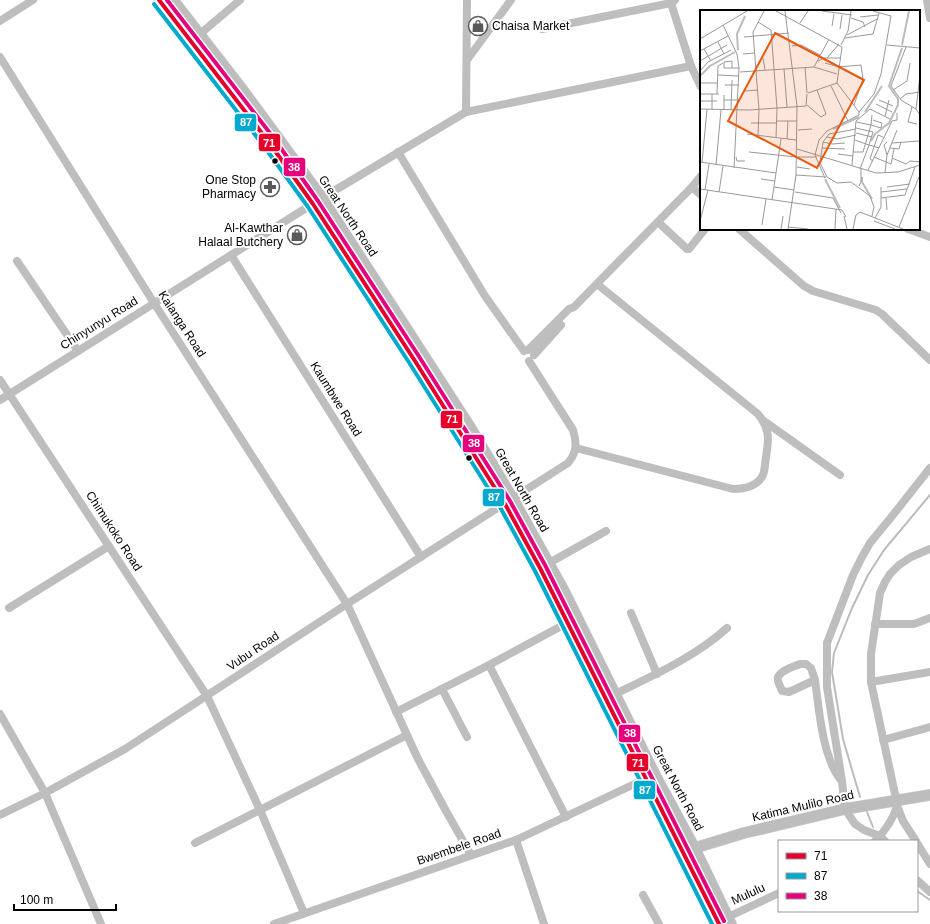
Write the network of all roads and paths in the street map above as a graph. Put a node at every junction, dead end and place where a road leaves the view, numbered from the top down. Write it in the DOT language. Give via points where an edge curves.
graph roads {
  1 [pos="33,0"];
  2 [pos="159,0"];
  3 [pos="173,0"];
  4 [pos="240,0"];
  5 [pos="467,0"];
  6 [pos="511,0"];
  7 [pos="927,0"];
  8 [pos="672,1"];
  9 [pos="930,18"];
  10 [pos="0,21"];
  11 [pos="542,29"];
  12 [pos="200,34"];
  13 [pos="0,57"];
  14 [pos="467,60"];
  15 [pos="691,66"];
  16 [pos="700,85"];
  17 [pos="466,112"];
  18 [pos="398,152"];
  19 [pos="700,177"];
  20 [pos="692,187"];
  21 [pos="700,194"];
  22 [pos="317,201"];
  23 [pos="658,222"];
  24 [pos="704,230"];
  25 [pos="740,230"];
  26 [pos="911,230"];
  27 [pos="930,237"];
  28 [pos="231,255"];
  29 [pos="17,262"];
  30 [pos="597,284"];
  31 [pos="154,303"];
  32 [pos="78,351"];
  33 [pos="529,354"];
  34 [pos="930,360"];
  35 [pos="0,380"];
  36 [pos="9,394"];
  37 [pos="0,400"];
  38 [pos="764,421"];
  39 [pos="576,448"];
  40 [pos="930,468"];
  41 [pos="840,475"];
  42 [pos="509,501"];
  43 [pos="606,531"];
  44 [pos="109,546"];
  45 [pos="930,549"];
  46 [pos="421,557"];
  47 [pos="549,563"];
  48 [pos="347,604"];
  49 [pos="9,608"];
  50 [pos="631,613"];
  51 [pos="930,618"];
  52 [pos="567,623"];
  53 [pos="875,624"];
  54 [pos="727,628"];
  55 [pos="489,665"];
  56 [pos="930,672"];
  57 [pos="657,674"];
  58 [pos="815,680"];
  59 [pos="871,682"];
  60 [pos="442,689"];
  61 [pos="615,694"];
  62 [pos="207,696"];
  63 [pos="396,712"];
  64 [pos="0,714"];
  65 [pos="930,727"];
  66 [pos="407,735"];
  67 [pos="467,738"];
  68 [pos="883,740"];
  69 [pos="645,779"];
  70 [pos="842,781"];
  71 [pos="45,793"];
  72 [pos="930,796"];
  73 [pos="897,802"];
  74 [pos="845,809"];
  75 [pos="260,810"];
  76 [pos="0,815"];
  77 [pos="566,817"];
  78 [pos="880,839"];
  79 [pos="516,840"];
  80 [pos="915,840"];
  81 [pos="195,843"];
  82 [pos="918,845"];
  83 [pos="689,849"];
  84 [pos="471,855"];
  85 [pos="930,864"];
  86 [pos="918,881"];
  87 [pos="930,892"];
  88 [pos="778,894"];
  89 [pos="643,895"];
  90 [pos="304,913"];
  91 [pos="729,920"];
  92 [pos="717,923"];
  93 [pos="101,924"];
  94 [pos="274,924"];
  95 [pos="544,924"];
  96 [pos="658,924"];
  1 -- 10 [label="street"];
  2 -- 22 [label="main road, Great North Road"];
  3 -- 12 [label="main road, Great North Road"];
  4 -- 12 [label="street"];
  5 -- 14 [label="street"];
  6 -- 14 [label="street"];
  7 -- 9 [label="street"];
  8 -- 11 [label="street"];
  8 -- 15 [label="street"];
  12 -- 22 [label="main road, Great North Road" via="242,89"];
  13 -- 31 [label="street, Kalanga Road"];
  14 -- 17 [label="street"];
  15 -- 16 [label="street"];
  15 -- 17 [label="street, Chinyunyu Road"];
  17 -- 18 [label="street, Chinyunyu Road"];
  18 -- 22 [label="street, Chinyunyu Road"];
  18 -- 33 [label="street" via="485,296"];
  19 -- 20 [label="street"];
  20 -- 21 [label="street"];
  20 -- 23 [label="street"];
  22 -- 28 [label="street, Chinyunyu Road"];
  22 -- 42 [label="main road, Great North Road" via="418,366"];
  23 -- 24 [label="street" via="687,249"];
  23 -- 30 [label="street"];
  25 -- 34 [label="street" via="804,286 882,314"];
  26 -- 27 [label="street"];
  28 -- 31 [label="street, Chinyunyu Road"];
  28 -- 46 [label="street, Kaumbwe Road"];
  29 -- 32 [label="street"];
  30 -- 33 [label="street"];
  30 -- 38 [label="street"];
  31 -- 32 [label="street, Chinyunyu Road"];
  31 -- 48 [label="street, Kalanga Road"];
  32 -- 36 [label="street, Chinyunyu Road"];
  33 -- 39 [label="street" via="573,430"];
  35 -- 36 [label="street, Chimukoko Road"];
  36 -- 37 [label="street, Chinyunyu Road"];
  36 -- 44 [label="street, Chimukoko Road"];
  38 -- 39 [label="street" via="769,432 763,475 752,486 743,489 734,489"];
  38 -- 41 [label="street"];
  39 -- 42 [label="street, Vubu Road" via="568,464"];
  40 -- 70 [label="street" via="870,543 853,575 827,644 827,687"];
  42 -- 46 [label="street, Vubu Road"];
  42 -- 47 [label="main road, Great North Road"];
  42 -- 52 [label="main road, Great North Road"];
  43 -- 47 [label="street"];
  44 -- 49 [label="street"];
  44 -- 62 [label="street, Chimukoko Road"];
  45 -- 53 [label="street" via="911,557 890,574 880,593"];
  46 -- 48 [label="street, Vubu Road"];
  47 -- 61 [label="main road, Great North Road"];
  48 -- 62 [label="street, Vubu Road"];
  48 -- 63 [label="street, Kalanga Road"];
  50 -- 57 [label="street"];
  51 -- 53 [label="street" via="914,624"];
  52 -- 55 [label="street"];
  52 -- 69 [label="main road, Great North Road"];
  53 -- 59 [label="street"];
  54 -- 57 [label="street" via="701,648"];
  55 -- 60 [label="street"];
  55 -- 77 [label="street"];
  56 -- 59 [label="street"];
  57 -- 61 [label="street"];
  58 -- 58 [label="street" via="811,668 806,664 800,664 781,673 777,680 782,691 789,692"];
  58 -- 70 [label="street" via="828,755"];
  59 -- 68 [label="street"];
  60 -- 63 [label="street"];
  60 -- 67 [label="street"];
  61 -- 83 [label="main road, Great North Road"];
  62 -- 71 [label="street, Vubu Road" via="125,748"];
  62 -- 75 [label="street, Chimukoko Road"];
  63 -- 66 [label="street, Kalanga Road"];
  64 -- 71 [label="street"];
  65 -- 68 [label="street"];
  66 -- 75 [label="street"];
  66 -- 84 [label="street, Kalanga Road"];
  68 -- 73 [label="street"];
  69 -- 77 [label="street, Bwembele Road"];
  69 -- 83 [label="main road, Great North Road"];
  70 -- 74 [label="street"];
  71 -- 76 [label="street, Vubu Road"];
  71 -- 93 [label="street"];
  72 -- 73 [label="main road, Katima Mulilo Road"];
  73 -- 74 [label="main road, Katima Mulilo Road"];
  73 -- 78 [label="street" via="894,817"];
  73 -- 80 [label="street" via="903,821"];
  74 -- 78 [label="street" via="855,824"];
  74 -- 83 [label="main road, Katima Mulilo Road"];
  75 -- 81 [label="street"];
  75 -- 90 [label="street, Chimukoko Road"];
  77 -- 79 [label="street, Bwembele Road"];
  79 -- 84 [label="street, Bwembele Road"];
  79 -- 95 [label="street"];
  82 -- 85 [label="street"];
  83 -- 91 [label="main road, Great North Road"];
  83 -- 92 [label="main road, Great North Road"];
  84 -- 90 [label="street, Bwembele Road"];
  86 -- 87 [label="street"];
  88 -- 91 [label="street, Mululu"];
  89 -- 96 [label="street"];
  90 -- 94 [label="street, Bwembele Road"];
}
